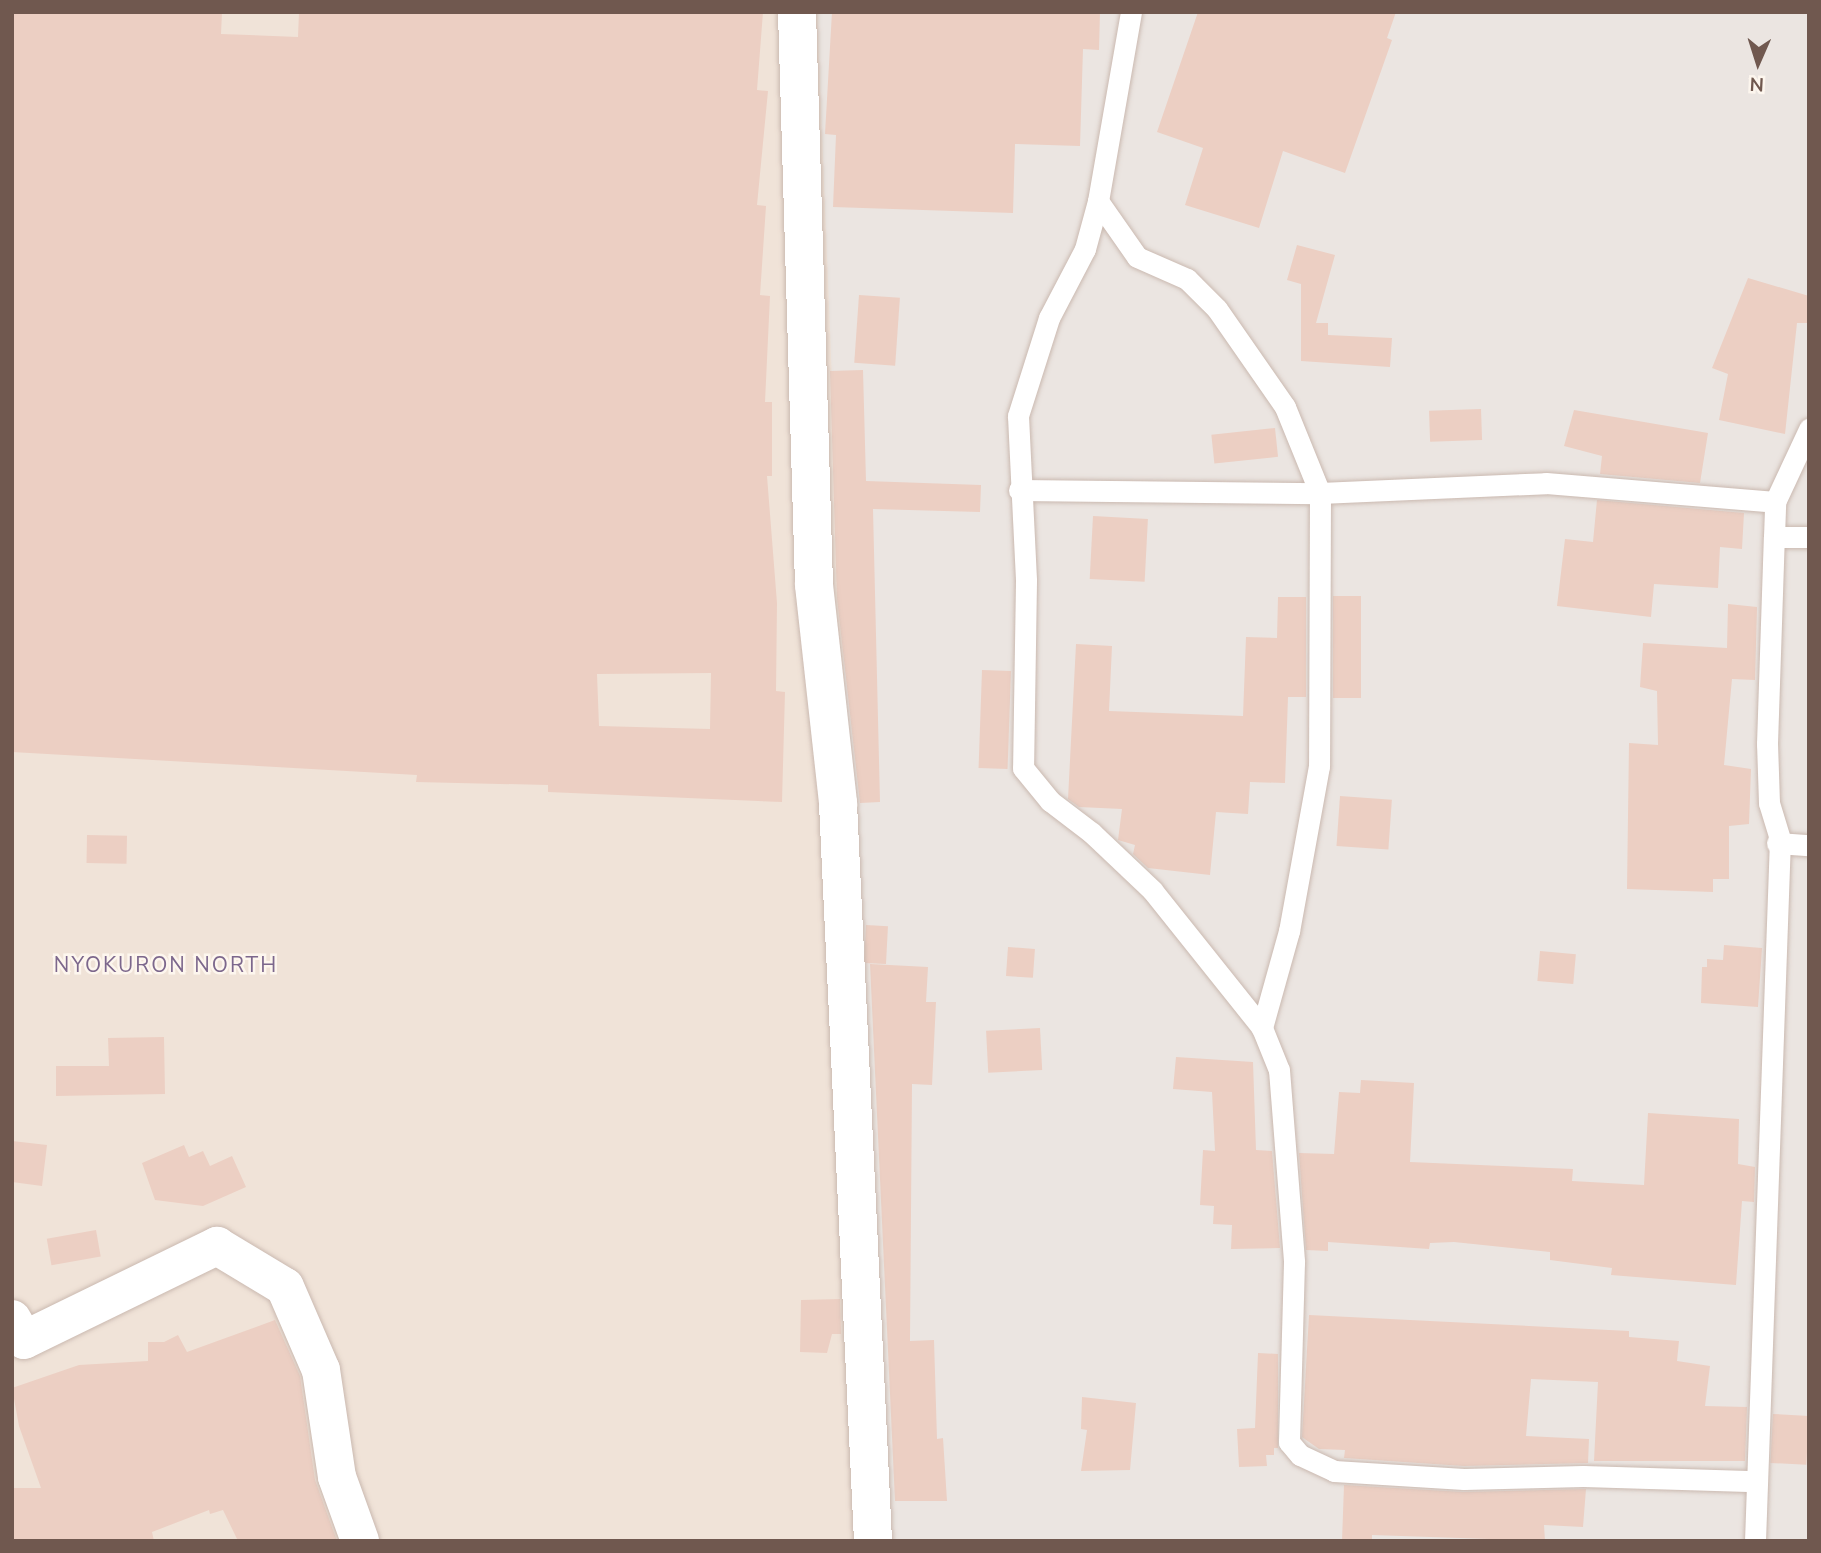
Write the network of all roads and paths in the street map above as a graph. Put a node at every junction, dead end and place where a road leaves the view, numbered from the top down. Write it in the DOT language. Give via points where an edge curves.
graph roads {
  1 [pos="797,12"];
  2 [pos="1131,12"];
  3 [pos="1098,201"];
  4 [pos="1809,429"];
  5 [pos="1019,490"];
  6 [pos="1321,493"];
  7 [pos="1775,502"];
  8 [pos="1773,537"];
  9 [pos="1809,537"];
  10 [pos="1777,843"];
  11 [pos="1809,845"];
  12 [pos="1262,1028"];
  13 [pos="12,1319"];
  14 [pos="1756,1480"];
  15 [pos="360,1541"];
  16 [pos="873,1541"];
  17 [pos="1755,1541"];
  1 -- 16 [label="street" via="814,584 838,804"];
  2 -- 3 [label="lane"];
  3 -- 5 [label="lane" via="1084,249 1049,318 1018,416"];
  3 -- 6 [label="lane" via="1137,257 1186,279 1217,309 1285,407"];
  4 -- 7 [label="lane"];
  5 -- 6 [label="lane"];
  5 -- 12 [label="lane" via="1026,581 1023,768 1050,801 1092,832 1152,890"];
  6 -- 7 [label="lane" via="1546,483"];
  6 -- 12 [label="lane" via="1319,766 1289,931"];
  7 -- 8 [label="lane"];
  8 -- 9 [label="lane"];
  8 -- 10 [label="lane" via="1767,744 1769,803 1780,839"];
  10 -- 11 [label="lane"];
  10 -- 14 [label="lane" via="1770,1165"];
  12 -- 14 [label="lane" via="1279,1070 1294,1262 1289,1442 1300,1455 1334,1471 1464,1479"];
  13 -- 15 [label="street" via="24,1340 217,1246 285,1287 321,1370 337,1477"];
  14 -- 17 [label="lane"];
}
